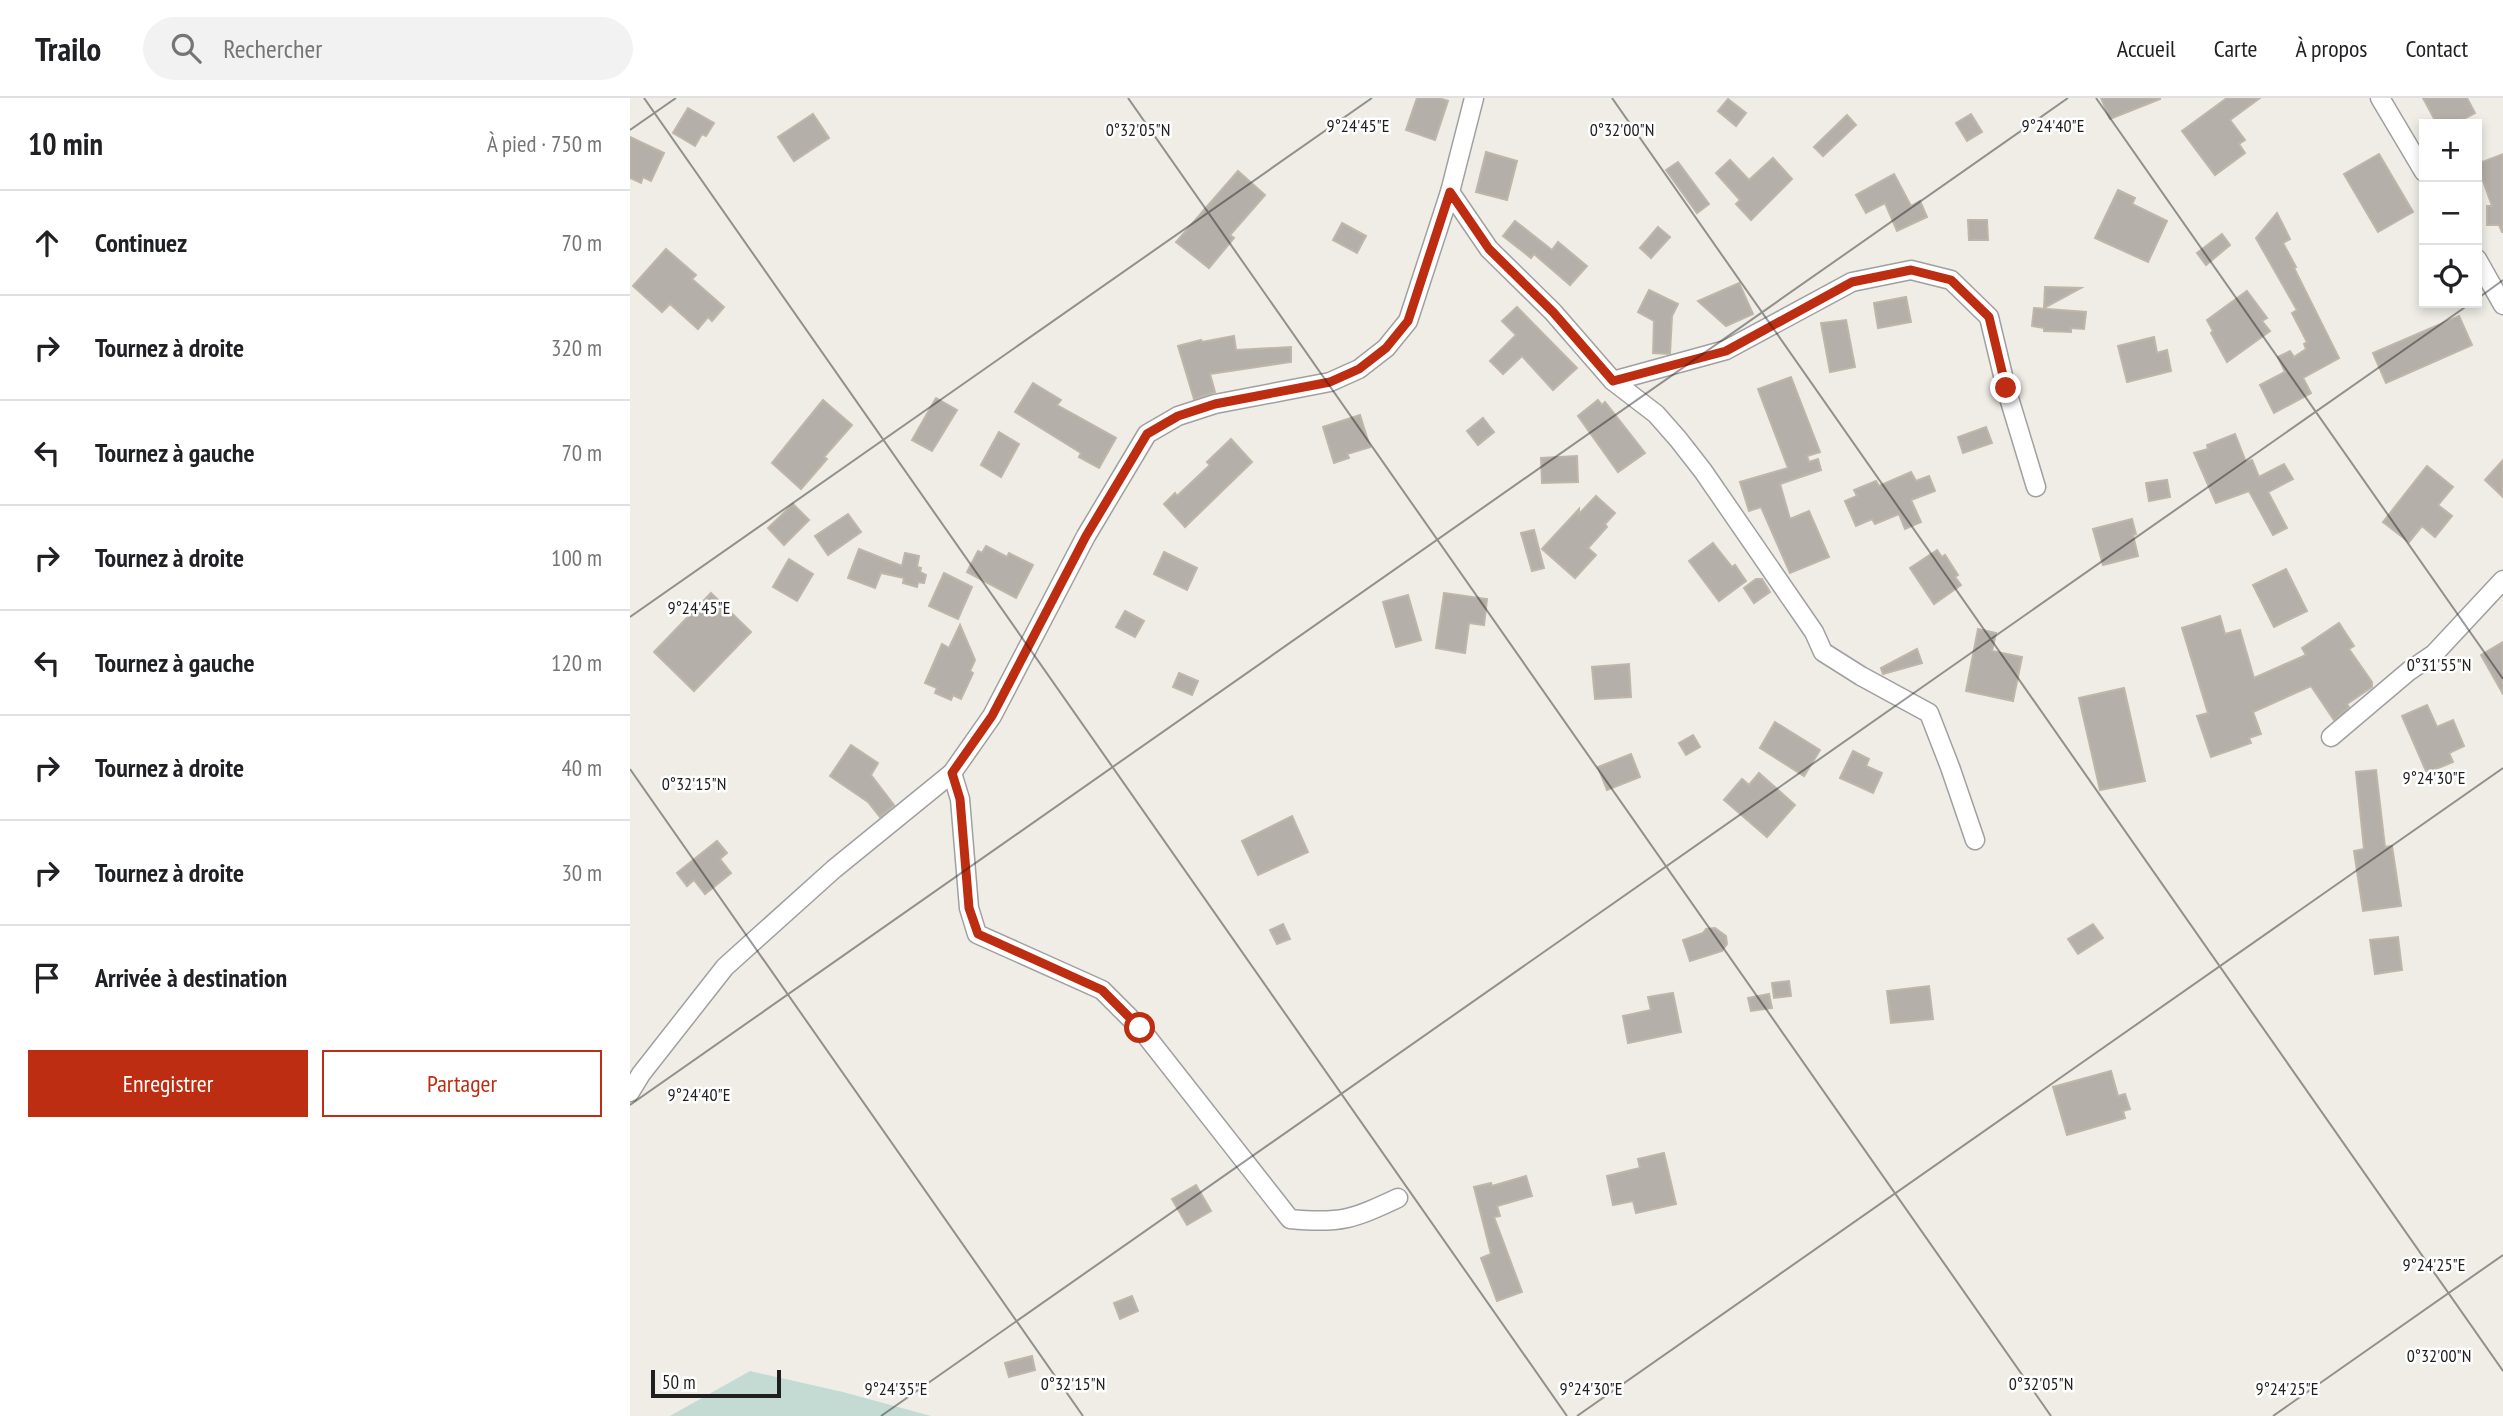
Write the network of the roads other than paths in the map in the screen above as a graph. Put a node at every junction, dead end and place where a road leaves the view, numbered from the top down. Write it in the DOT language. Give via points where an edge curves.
graph roads {
  1 [pos="1474,98"];
  2 [pos="2380,98"];
  3 [pos="2419,164"];
  4 [pos="1450,192"];
  5 [pos="2482,268"];
  6 [pos="2503,305"];
  7 [pos="1613,381"];
  8 [pos="2036,487"];
  9 [pos="2503,580"];
  10 [pos="2331,737"];
  11 [pos="952,773"];
  12 [pos="1975,840"];
  13 [pos="630,1092"];
  14 [pos="1398,1198"];
  1 -- 4 [label="street"];
  2 -- 3 [label="street"];
  4 -- 7 [label="street" via="1489,249 1553,312"];
  4 -- 11 [label="street" via="1408,321 1386,348 1359,369 1330,382 1215,404 1178,416 1147,434 1086,536 992,716"];
  5 -- 6 [label="street"];
  7 -- 8 [label="street" via="1726,351 1852,282 1911,270 1951,280 1989,317"];
  7 -- 12 [label="street" via="1656,414 1695,460 1814,632 1823,652 1929,713"];
  9 -- 10 [label="street" via="2434,654"];
  11 -- 13 [label="street" via="834,869 725,967"];
  11 -- 14 [label="street" via="960,799 969,908 978,934 1102,990 1140,1028 1290,1219 1326,1223 1355,1217"];
}
